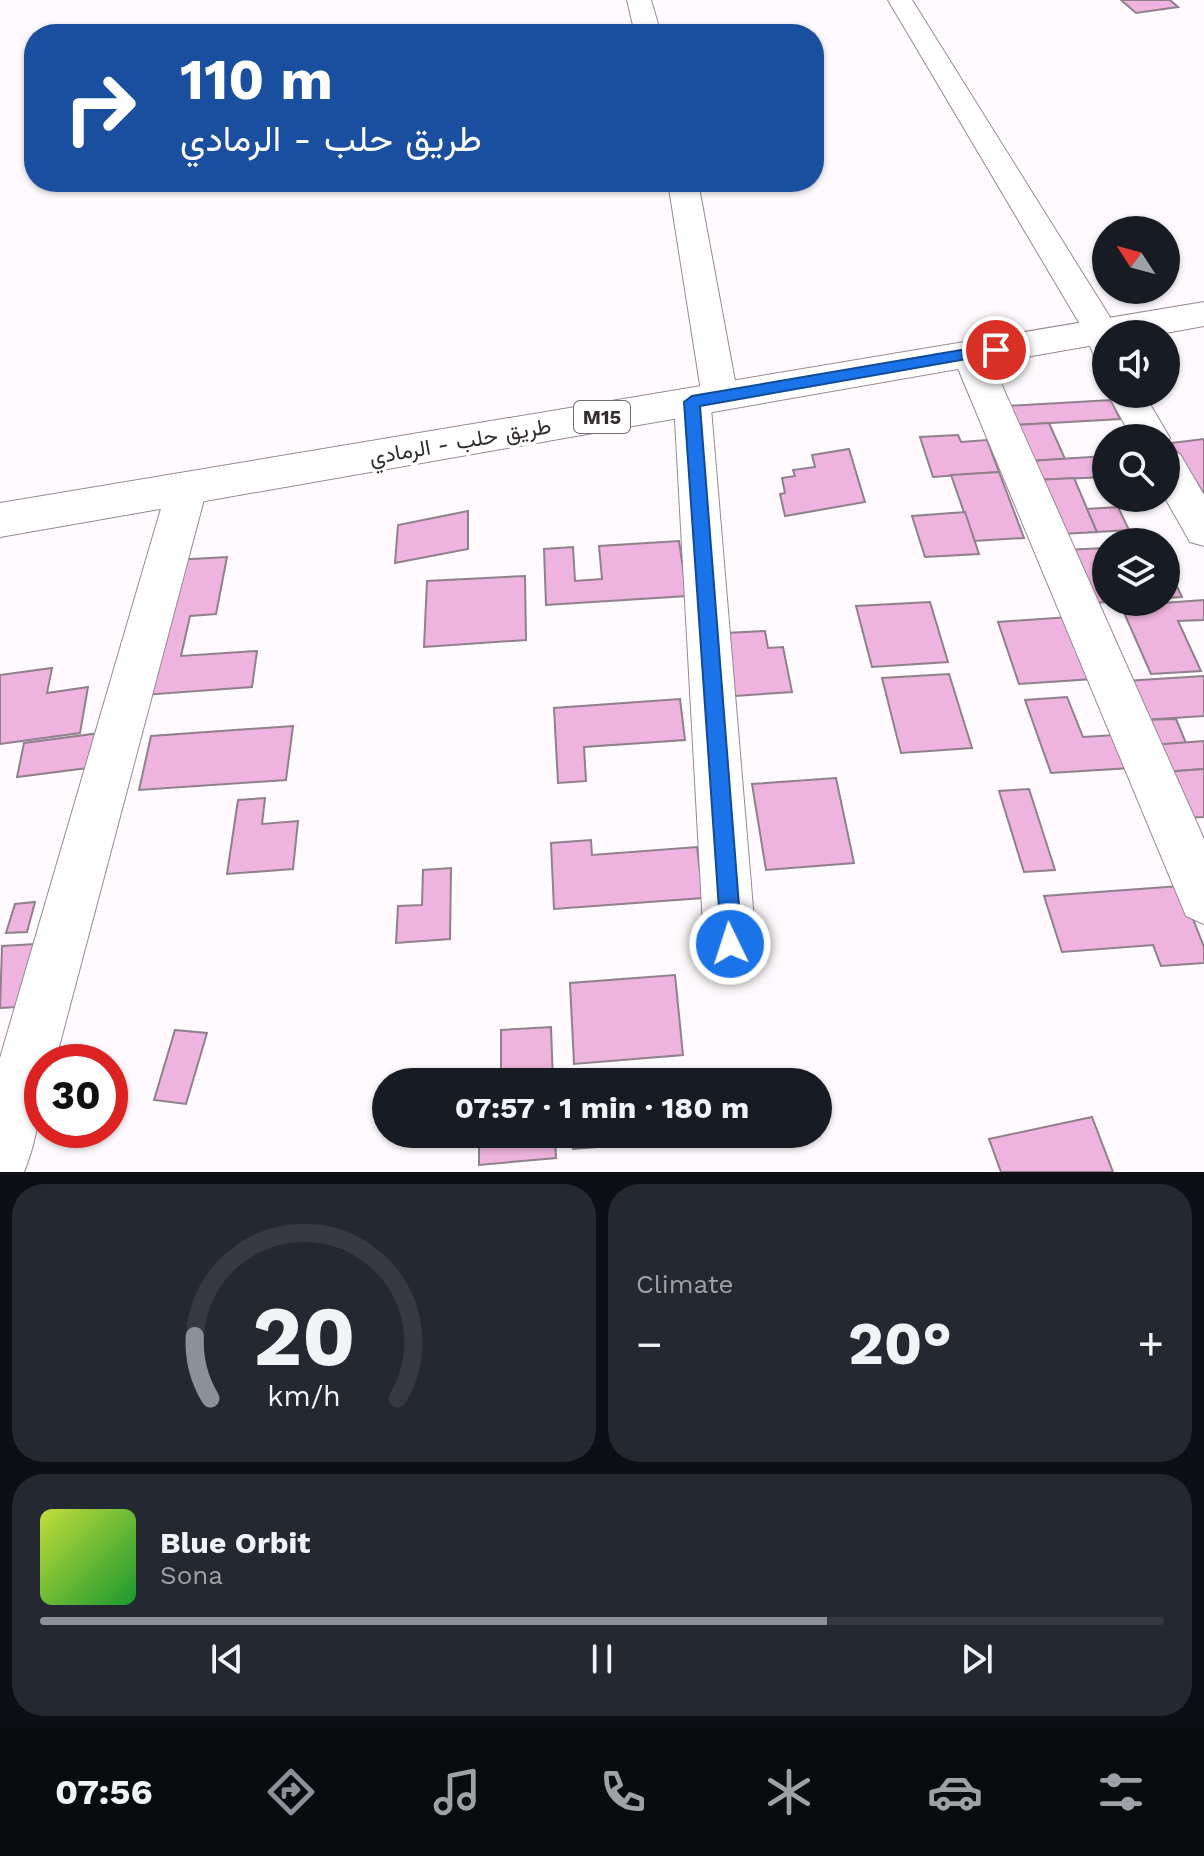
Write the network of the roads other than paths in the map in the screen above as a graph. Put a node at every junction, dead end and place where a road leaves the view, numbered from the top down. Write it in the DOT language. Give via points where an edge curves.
graph roads {
  1 [pos="639,0"];
  2 [pos="900,0"];
  3 [pos="645,24"];
  4 [pos="684,192"];
  5 [pos="1204,314"];
  6 [pos="1093,320"];
  7 [pos="1180,320"];
  8 [pos="1092,340"];
  9 [pos="970,354"];
  10 [pos="706,399"];
  11 [pos="187,488"];
  12 [pos="1180,489"];
  13 [pos="0,520"];
  14 [pos="1204,530"];
  15 [pos="1204,898"];
  16 [pos="730,944"];
  17 [pos="0,1158"];
  1 -- 3 [label="street"];
  2 -- 6 [label="street"];
  4 -- 10 [label="street"];
  5 -- 7 [label="highway, طريق حلب - الرمادي / M15"];
  8 -- 9 [label="highway, طريق حلب - الرمادي / M15"];
  9 -- 10 [label="highway, طريق حلب - الرمادي / M15"];
  9 -- 15 [label="street"];
  10 -- 11 [label="highway, طريق حلب - الرمادي / M15"];
  10 -- 16 [label="street"];
  11 -- 13 [label="highway, طريق حلب - الرمادي / M15"];
  11 -- 17 [label="street"];
  12 -- 14 [label="street"];
}
